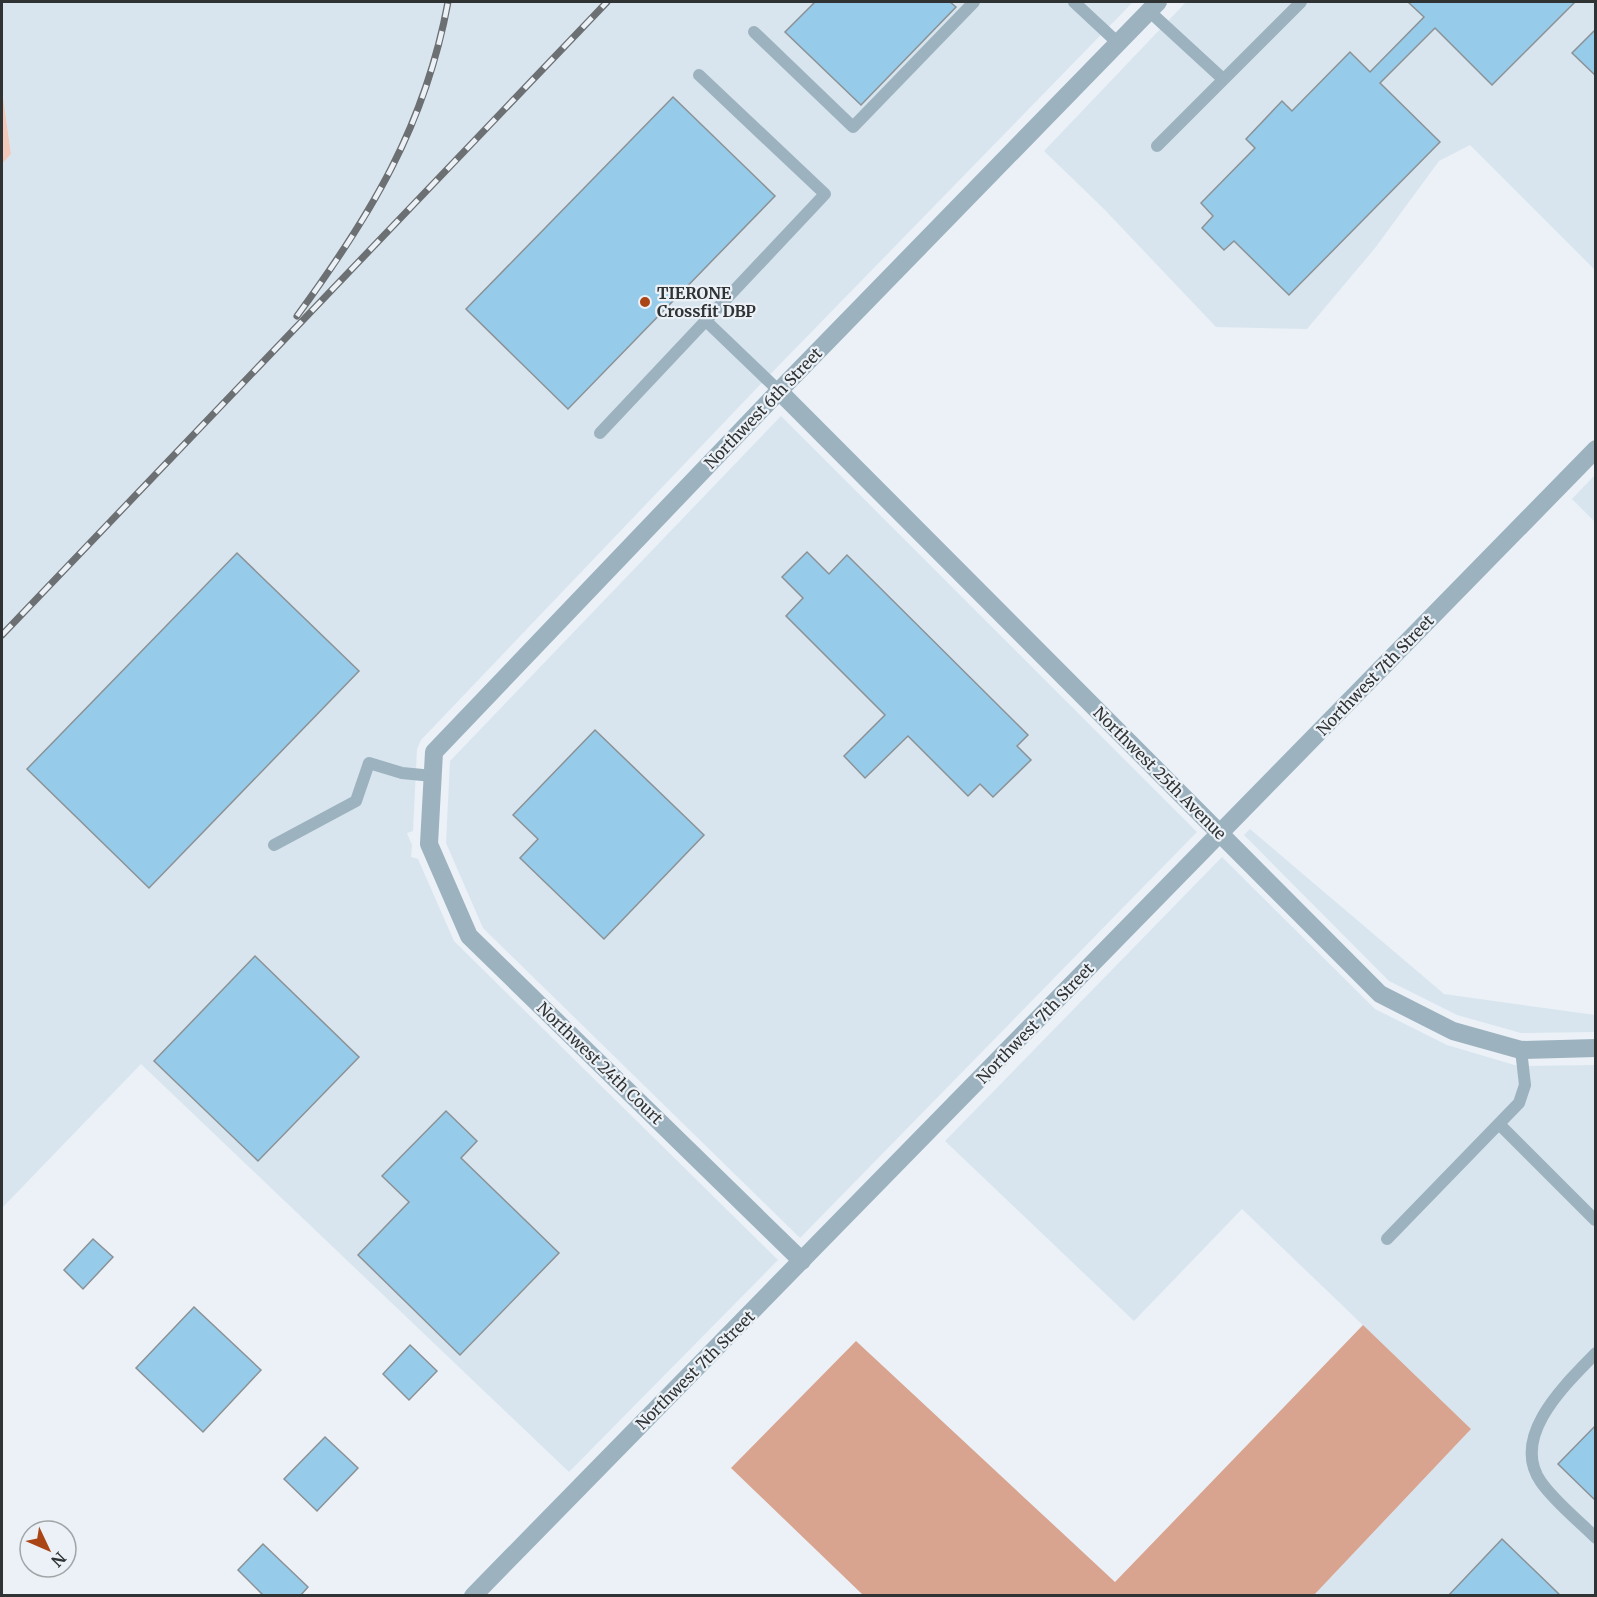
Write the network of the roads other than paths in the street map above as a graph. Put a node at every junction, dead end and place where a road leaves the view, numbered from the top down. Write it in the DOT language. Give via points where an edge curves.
graph roads {
  1 [pos="974,2"];
  2 [pos="1074,2"];
  3 [pos="1301,2"];
  4 [pos="1153,6"];
  5 [pos="754,32"];
  6 [pos="1118,43"];
  7 [pos="699,75"];
  8 [pos="1223,79"];
  9 [pos="1157,146"];
  10 [pos="705,320"];
  11 [pos="779,391"];
  12 [pos="600,432"];
  13 [pos="1596,449"];
  14 [pos="433,776"];
  15 [pos="1221,833"];
  16 [pos="429,844"];
  17 [pos="274,845"];
  18 [pos="1596,1048"];
  19 [pos="1521,1050"];
  20 [pos="1499,1124"];
  21 [pos="1595,1220"];
  22 [pos="1387,1239"];
  23 [pos="802,1261"];
  24 [pos="1596,1353"];
  25 [pos="1596,1538"];
  26 [pos="473,1596"];
  1 -- 5 [label="lane" via="854,127"];
  2 -- 6 [label="lane"];
  3 -- 8 [label="lane"];
  4 -- 6 [label="street, Northwest 6th Street"];
  4 -- 8 [label="lane"];
  6 -- 11 [label="street, Northwest 6th Street"];
  7 -- 10 [label="lane" via="825,194"];
  8 -- 9 [label="lane"];
  10 -- 11 [label="lane"];
  10 -- 12 [label="lane"];
  11 -- 14 [label="street, Northwest 6th Street" via="434,752"];
  11 -- 15 [label="street, Northwest 25th Avenue"];
  13 -- 15 [label="street, Northwest 7th Street"];
  14 -- 16 [label="street, Northwest 6th Street"];
  14 -- 17 [label="lane" via="402,773 369,763 356,801"];
  15 -- 19 [label="street, Northwest 25th Avenue" via="1380,994 1453,1030"];
  15 -- 23 [label="street, Northwest 7th Street"];
  16 -- 23 [label="street, Northwest 24th Court" via="469,936"];
  18 -- 19 [label="street, Northwest 25th Avenue"];
  19 -- 20 [label="lane" via="1525,1084 1519,1103"];
  20 -- 21 [label="lane"];
  20 -- 22 [label="lane"];
  23 -- 26 [label="street, Northwest 7th Street"];
  24 -- 25 [label="lane" via="1553,1397 1540,1419 1532,1455 1540,1481"];
}
